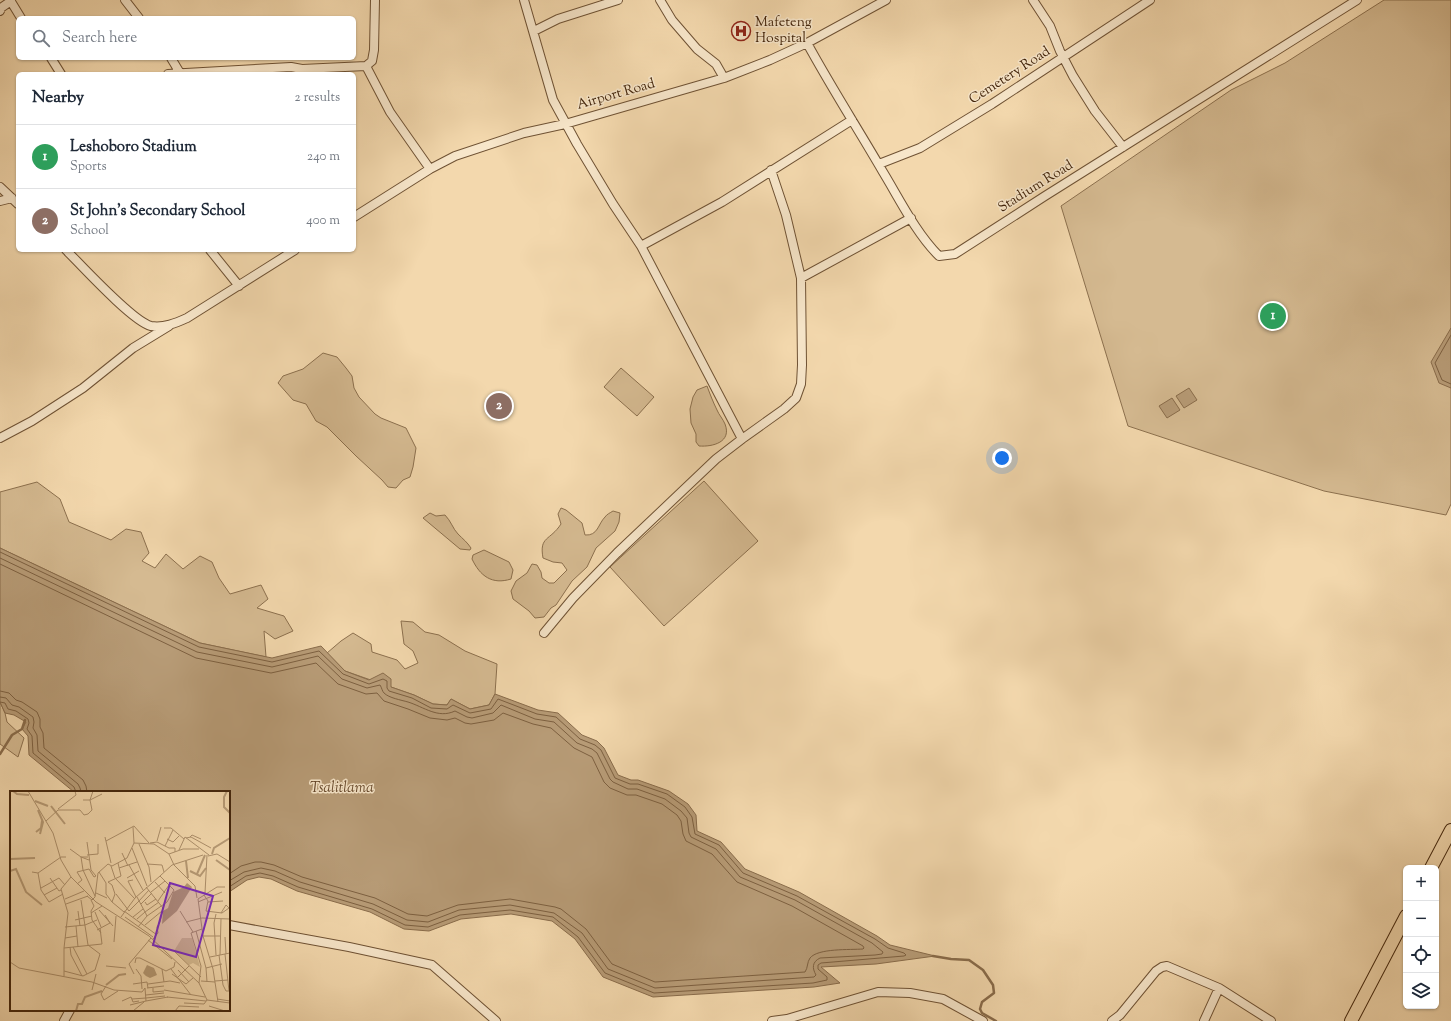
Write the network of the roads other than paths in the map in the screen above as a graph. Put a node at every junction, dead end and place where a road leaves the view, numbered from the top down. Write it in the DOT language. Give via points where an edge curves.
graph roads {
  1 [pos="125,0"];
  2 [pos="375,0"];
  3 [pos="524,0"];
  4 [pos="618,0"];
  5 [pos="660,0"];
  6 [pos="886,0"];
  7 [pos="1033,0"];
  8 [pos="1150,0"];
  9 [pos="1357,0"];
  10 [pos="10,1"];
  11 [pos="0,10"];
  12 [pos="20,16"];
  13 [pos="138,16"];
  14 [pos="534,31"];
  15 [pos="807,43"];
  16 [pos="1063,58"];
  17 [pos="52,60"];
  18 [pos="172,60"];
  19 [pos="366,66"];
  20 [pos="60,72"];
  21 [pos="179,72"];
  22 [pos="198,72"];
  23 [pos="724,78"];
  24 [pos="852,120"];
  25 [pos="565,124"];
  26 [pos="1123,147"];
  27 [pos="879,164"];
  28 [pos="430,169"];
  29 [pos="771,170"];
  30 [pos="0,187"];
  31 [pos="0,201"];
  32 [pos="15,201"];
  33 [pos="356,216"];
  34 [pos="911,218"];
  35 [pos="641,246"];
  36 [pos="68,252"];
  37 [pos="212,252"];
  38 [pos="293,252"];
  39 [pos="801,278"];
  40 [pos="239,286"];
  41 [pos="171,325"];
  42 [pos="0,438"];
  43 [pos="742,439"];
  44 [pos="544,633"];
  45 [pos="1451,830"];
  46 [pos="1433,865"];
  47 [pos="1403,922"];
  48 [pos="230,925"];
  49 [pos="1219,988"];
  50 [pos="69,1011"];
  51 [pos="64,1021"];
  52 [pos="496,1021"];
  53 [pos="772,1021"];
  54 [pos="983,1021"];
  55 [pos="1112,1021"];
  56 [pos="1204,1021"];
  57 [pos="1271,1021"];
  58 [pos="1351,1021"];
  1 -- 13 [label="street"];
  2 -- 19 [label="street" via="374,50 372,61"];
  3 -- 14 [label="street"];
  4 -- 14 [label="street" via="558,19"];
  5 -- 23 [label="street" via="672,20 697,49 716,64"];
  6 -- 15 [label="street, Airport Road"];
  7 -- 16 [label="street" via="1050,26"];
  8 -- 16 [label="street, Cemetery Road"];
  9 -- 26 [label="street, Stadium Road"];
  10 -- 11 [label="street"];
  10 -- 12 [label="street"];
  14 -- 25 [label="street" via="553,100"];
  15 -- 23 [label="street, Airport Road"];
  15 -- 24 [label="street, Stadium Road"];
  16 -- 26 [label="street" via="1095,110"];
  16 -- 27 [label="street, Cemetery Road" via="920,148"];
  17 -- 20 [label="street"];
  18 -- 21 [label="street"];
  19 -- 22 [label="street"];
  19 -- 28 [label="street" via="390,112"];
  23 -- 25 [label="street, Airport Road"];
  24 -- 27 [label="street, Stadium Road"];
  24 -- 29 [label="street"];
  25 -- 28 [label="street, Airport Road" via="524,133 455,156"];
  25 -- 35 [label="street"];
  26 -- 34 [label="street, Stadium Road" via="955,254 939,256"];
  27 -- 34 [label="street, Stadium Road"];
  28 -- 33 [label="street, Airport Road"];
  29 -- 35 [label="street" via="722,202"];
  29 -- 39 [label="street" via="786,215"];
  30 -- 32 [label="street"];
  31 -- 32 [label="street"];
  34 -- 39 [label="street"];
  35 -- 43 [label="street"];
  36 -- 41 [label="street" via="128,311 151,326"];
  37 -- 40 [label="street"];
  38 -- 40 [label="street"];
  39 -- 43 [label="street" via="802,365 796,398"];
  40 -- 41 [label="street"];
  41 -- 42 [label="street" via="133,348 83,388"];
  43 -- 44 [label="street" via="716,459 617,553 573,598"];
  45 -- 46 [label="main road"];
  47 -- 58 [label="main road"];
  48 -- 52 [label="street" via="432,965"];
  49 -- 55 [label="street" via="1177,969 1162,967"];
  49 -- 56 [label="street"];
  49 -- 57 [label="street"];
  50 -- 51 [label="street"];
  53 -- 54 [label="street" via="788,1019 878,992 910,993 944,999"];
}
